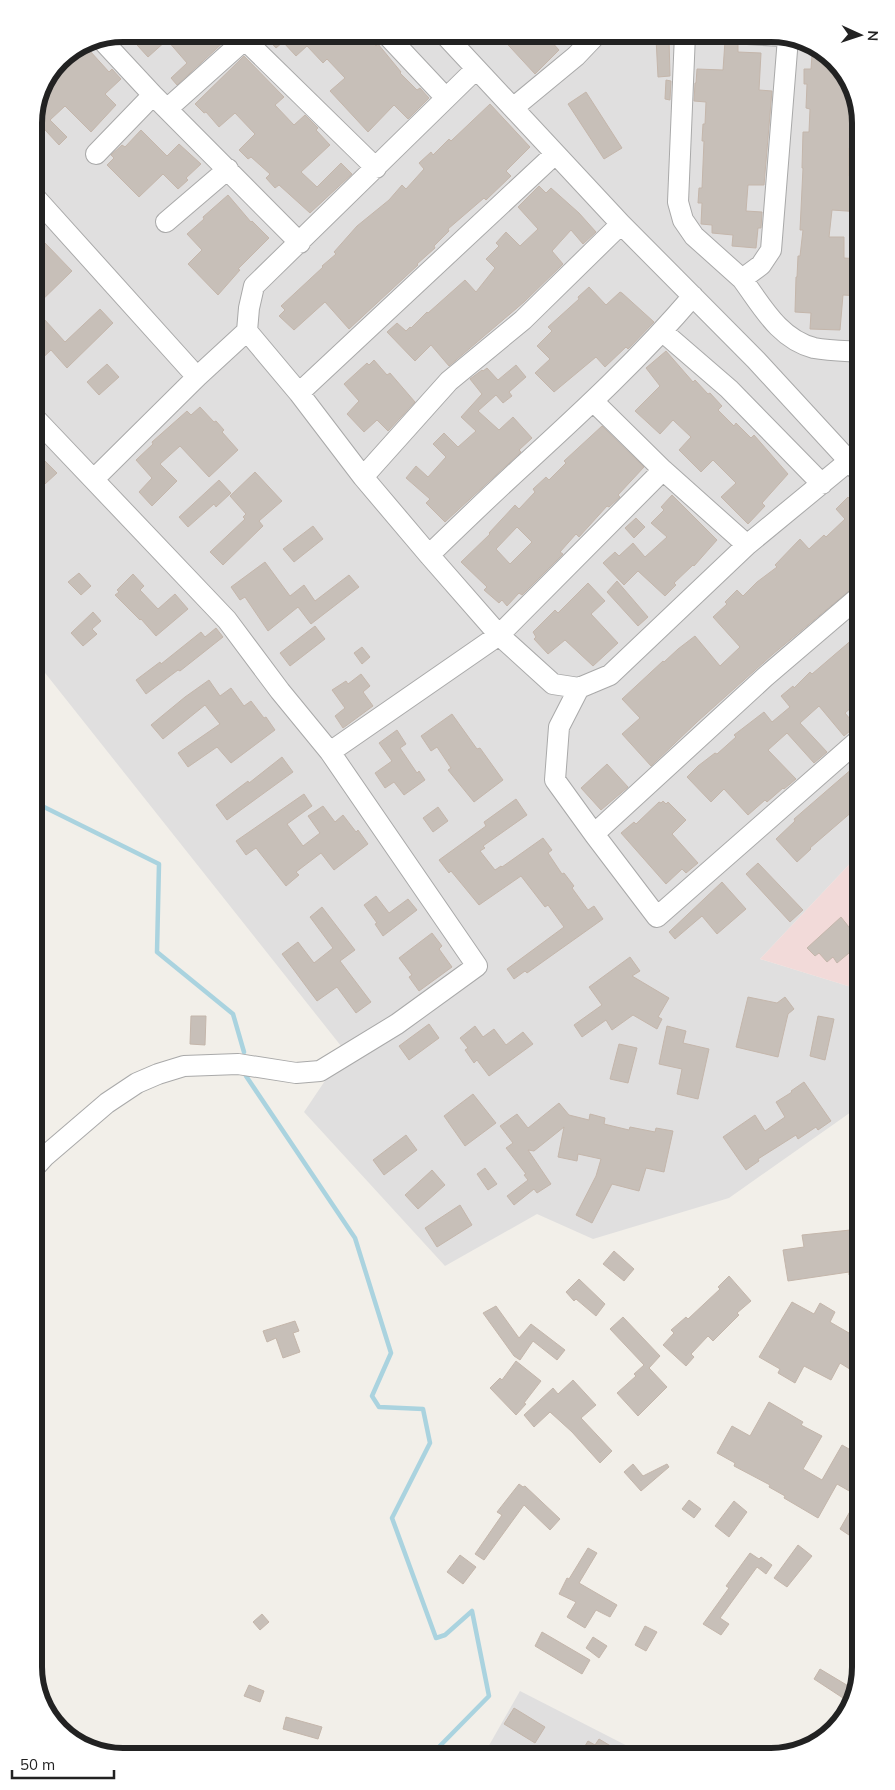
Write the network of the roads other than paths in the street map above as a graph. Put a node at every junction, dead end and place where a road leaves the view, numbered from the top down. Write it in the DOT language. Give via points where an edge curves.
graph roads {
  1 [pos="238,42"];
  2 [pos="251,42"];
  3 [pos="394,42"];
  4 [pos="453,43"];
  5 [pos="589,43"];
  6 [pos="685,43"];
  7 [pos="788,44"];
  8 [pos="106,45"];
  9 [pos="476,69"];
  10 [pos="153,95"];
  11 [pos="446,98"];
  12 [pos="513,108"];
  13 [pos="167,109"];
  14 [pos="96,154"];
  15 [pos="555,154"];
  16 [pos="376,168"];
  17 [pos="228,169"];
  18 [pos="43,206"];
  19 [pos="166,222"];
  20 [pos="621,224"];
  21 [pos="300,243"];
  22 [pos="742,279"];
  23 [pos="693,296"];
  24 [pos="247,331"];
  25 [pos="663,332"];
  26 [pos="852,351"];
  27 [pos="197,377"];
  28 [pos="298,393"];
  29 [pos="594,402"];
  30 [pos="43,426"];
  31 [pos="852,464"];
  32 [pos="852,469"];
  33 [pos="663,470"];
  34 [pos="363,477"];
  35 [pos="94,479"];
  36 [pos="822,484"];
  37 [pos="747,545"];
  38 [pos="429,555"];
  39 [pos="852,603"];
  40 [pos="499,635"];
  41 [pos="579,688"];
  42 [pos="852,746"];
  43 [pos="330,752"];
  44 [pos="594,834"];
  45 [pos="42,1159"];
  1 -- 13 [label="street"];
  2 -- 16 [label="street"];
  3 -- 11 [label="street"];
  4 -- 9 [label="street"];
  5 -- 12 [label="street"];
  6 -- 22 [label="street" via="678,202 683,220 694,236"];
  7 -- 22 [label="street" via="771,250 761,265"];
  8 -- 10 [label="street"];
  9 -- 11 [label="street"];
  9 -- 12 [label="street"];
  10 -- 13 [label="street"];
  10 -- 14 [label="street"];
  11 -- 16 [label="street"];
  12 -- 15 [label="street"];
  13 -- 17 [label="street"];
  15 -- 20 [label="street"];
  15 -- 28 [label="street"];
  16 -- 21 [label="street"];
  17 -- 19 [label="street"];
  17 -- 21 [label="street"];
  18 -- 27 [label="street"];
  20 -- 23 [label="street"];
  20 -- 34 [label="street" via="523,320 449,381"];
  21 -- 24 [label="street" via="254,286"];
  22 -- 26 [label="street" via="778,327 789,336 813,348"];
  23 -- 25 [label="street"];
  23 -- 31 [label="street"];
  24 -- 27 [label="street"];
  24 -- 28 [label="street"];
  25 -- 29 [label="street"];
  25 -- 36 [label="street" via="729,389"];
  27 -- 35 [label="street"];
  28 -- 34 [label="street"];
  29 -- 33 [label="street"];
  29 -- 38 [label="street"];
  30 -- 35 [label="street"];
  32 -- 36 [label="street"];
  33 -- 37 [label="street"];
  33 -- 40 [label="street"];
  34 -- 38 [label="street"];
  35 -- 43 [label="street" via="227,620"];
  36 -- 37 [label="street"];
  37 -- 41 [label="street" via="610,674"];
  38 -- 40 [label="street"];
  39 -- 44 [label="street" via="758,683"];
  40 -- 41 [label="street" via="553,684"];
  40 -- 43 [label="street"];
  41 -- 44 [label="street" via="559,727 555,780"];
  42 -- 44 [label="street" via="657,917"];
  43 -- 45 [label="street" via="477,966 397,1024 320,1071 296,1073 238,1064 184,1066 158,1074 137,1083 100,1108"];
}
